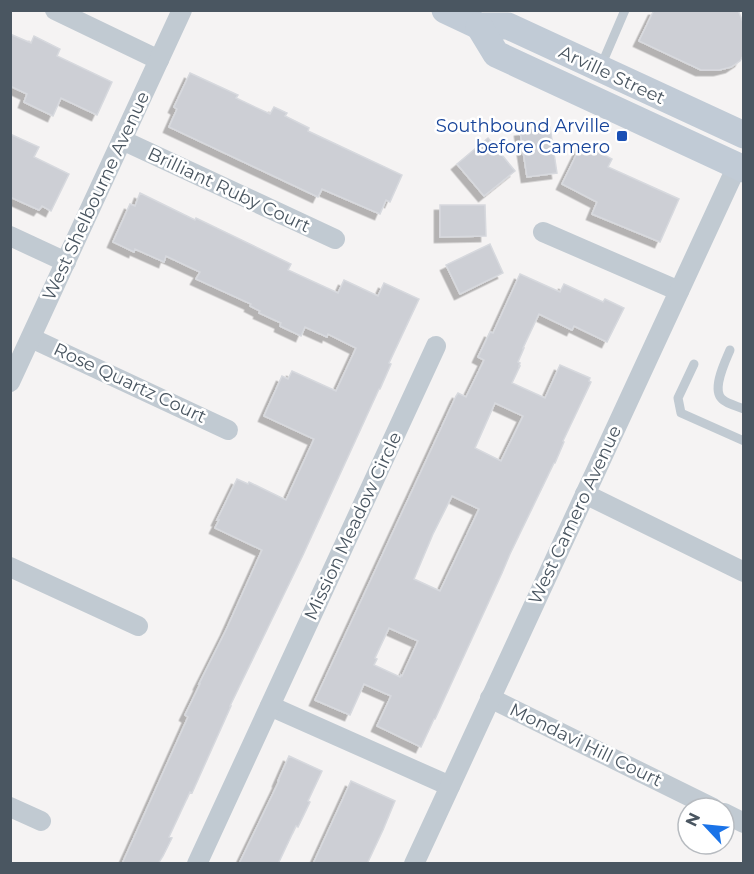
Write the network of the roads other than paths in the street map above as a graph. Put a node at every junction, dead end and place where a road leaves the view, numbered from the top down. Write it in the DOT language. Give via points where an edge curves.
graph roads {
  1 [pos="55,10"];
  2 [pos="182,10"];
  3 [pos="445,10"];
  4 [pos="625,10"];
  5 [pos="479,26"];
  6 [pos="159,60"];
  7 [pos="599,69"];
  8 [pos="744,135"];
  9 [pos="122,140"];
  10 [pos="740,167"];
  11 [pos="543,232"];
  12 [pos="10,236"];
  13 [pos="335,239"];
  14 [pos="66,262"];
  15 [pos="679,291"];
  16 [pos="31,338"];
  17 [pos="436,346"];
  18 [pos="730,350"];
  19 [pos="694,364"];
  20 [pos="10,382"];
  21 [pos="744,409"];
  22 [pos="228,430"];
  23 [pos="744,441"];
  24 [pos="585,494"];
  25 [pos="10,567"];
  26 [pos="744,572"];
  27 [pos="138,626"];
  28 [pos="490,698"];
  29 [pos="270,706"];
  30 [pos="450,786"];
  31 [pos="689,796"];
  32 [pos="10,807"];
  33 [pos="41,821"];
  34 [pos="198,864"];
  35 [pos="414,864"];
  1 -- 6 [label="street"];
  2 -- 6 [label="street, West Shelbourne Avenue"];
  3 -- 5 [label="street, Arville Street"];
  4 -- 7 [label="lane"];
  5 -- 7 [label="street, Arville Street" via="508,26"];
  5 -- 10 [label="street, Arville Street" via="496,54"];
  6 -- 9 [label="street, West Shelbourne Avenue"];
  7 -- 8 [label="street, Arville Street"];
  9 -- 13 [label="street, Brilliant Ruby Court"];
  9 -- 14 [label="street, West Shelbourne Avenue"];
  10 -- 15 [label="street, West Camero Avenue"];
  11 -- 15 [label="street"];
  12 -- 14 [label="street"];
  14 -- 16 [label="street, West Shelbourne Avenue"];
  15 -- 24 [label="street, West Camero Avenue"];
  16 -- 20 [label="street, West Shelbourne Avenue"];
  16 -- 22 [label="street, Rose Quartz Court"];
  17 -- 29 [label="street, Mission Meadow Circle"];
  18 -- 21 [label="lane" via="718,392 721,399"];
  19 -- 23 [label="lane" via="678,398 681,413"];
  24 -- 26 [label="street"];
  24 -- 28 [label="street, West Camero Avenue"];
  25 -- 27 [label="street"];
  28 -- 30 [label="street, West Camero Avenue"];
  28 -- 31 [label="street, Mondavi Hill Court"];
  29 -- 30 [label="street"];
  29 -- 34 [label="street, Mission Meadow Circle"];
  30 -- 35 [label="street, West Camero Avenue"];
  32 -- 33 [label="street"];
}
